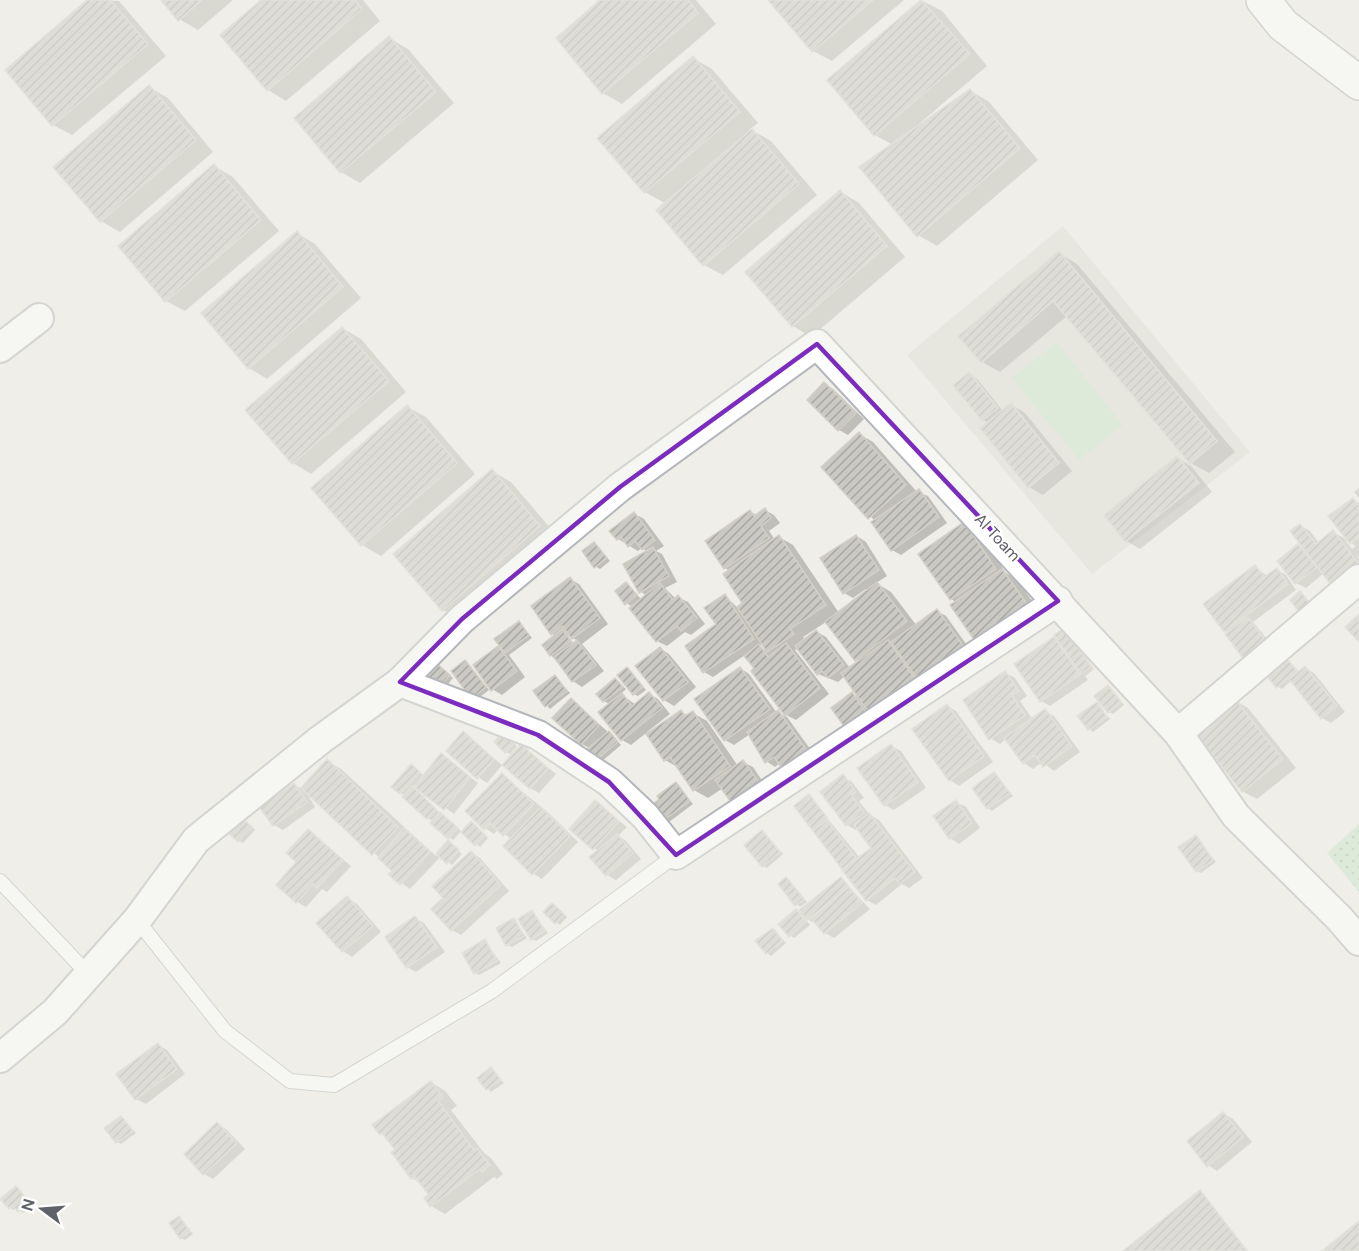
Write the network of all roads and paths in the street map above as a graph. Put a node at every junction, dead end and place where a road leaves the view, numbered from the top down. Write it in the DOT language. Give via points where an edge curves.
graph roads {
  1 [pos="1263,0"];
  2 [pos="1359,83"];
  3 [pos="39,318"];
  4 [pos="0,348"];
  5 [pos="1359,579"];
  6 [pos="1058,601"];
  7 [pos="400,682"];
  8 [pos="1178,733"];
  9 [pos="676,855"];
  10 [pos="0,880"];
  11 [pos="136,920"];
  12 [pos="1359,941"];
  13 [pos="89,975"];
  14 [pos="0,1058"];
  1 -- 2 [label="street" via="1283,25"];
  3 -- 4 [label="street"];
  5 -- 8 [label="street"];
  6 -- 7 [label="street, Al Toam" via="817,344 620,487 462,619"];
  6 -- 8 [label="street, Al Toam"];
  6 -- 9 [label="street"];
  7 -- 9 [label="street" via="538,735 609,782 645,816"];
  7 -- 11 [label="street" via="320,740 196,840"];
  8 -- 12 [label="street, Al Toam" via="1236,816"];
  9 -- 11 [label="lane" via="492,991 334,1085 290,1081 225,1031"];
  10 -- 13 [label="lane"];
  11 -- 13 [label="street"];
  13 -- 14 [label="street" via="55,1012"];
}
